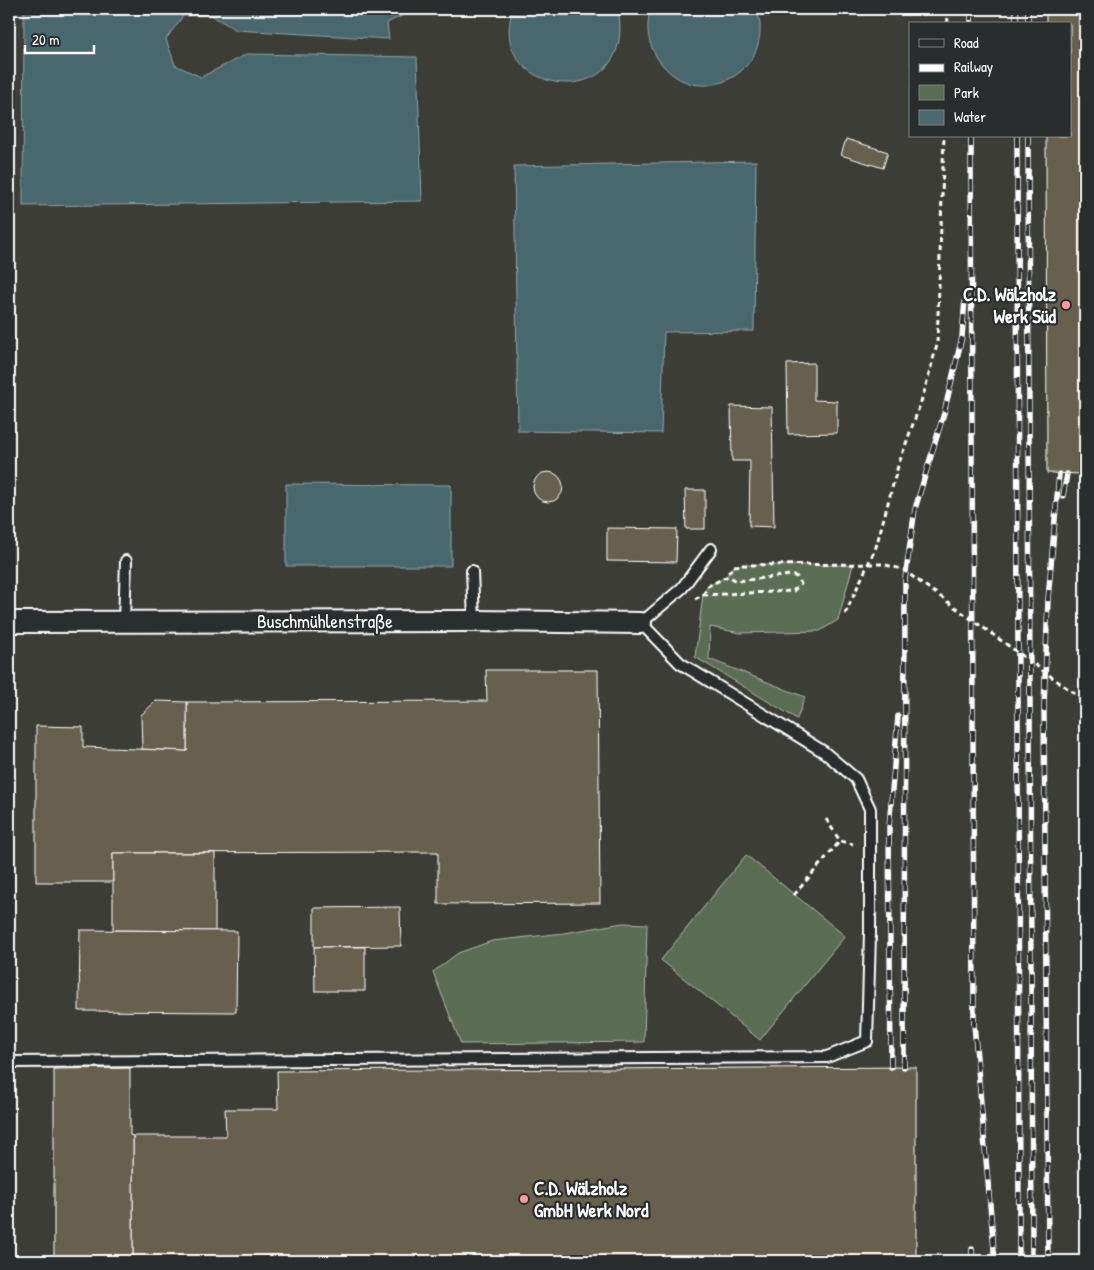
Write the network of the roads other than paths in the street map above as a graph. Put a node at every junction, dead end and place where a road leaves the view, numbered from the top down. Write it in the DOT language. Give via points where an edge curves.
graph roads {
  1 [pos="711,549"];
  2 [pos="126,561"];
  3 [pos="472,571"];
  4 [pos="474,620"];
  5 [pos="9,622"];
  6 [pos="124,622"];
  7 [pos="641,623"];
  8 [pos="9,1062"];
  1 -- 7 [label="lane" via="682,588"];
  2 -- 6 [label="lane"];
  3 -- 4 [label="lane"];
  4 -- 6 [label="street, Buschmühlenstraße"];
  4 -- 7 [label="street, Buschmühlenstraße"];
  5 -- 6 [label="street, Buschmühlenstraße"];
  7 -- 8 [label="lane" via="680,663 824,752 856,779 870,810 867,1041 827,1057"];
}
